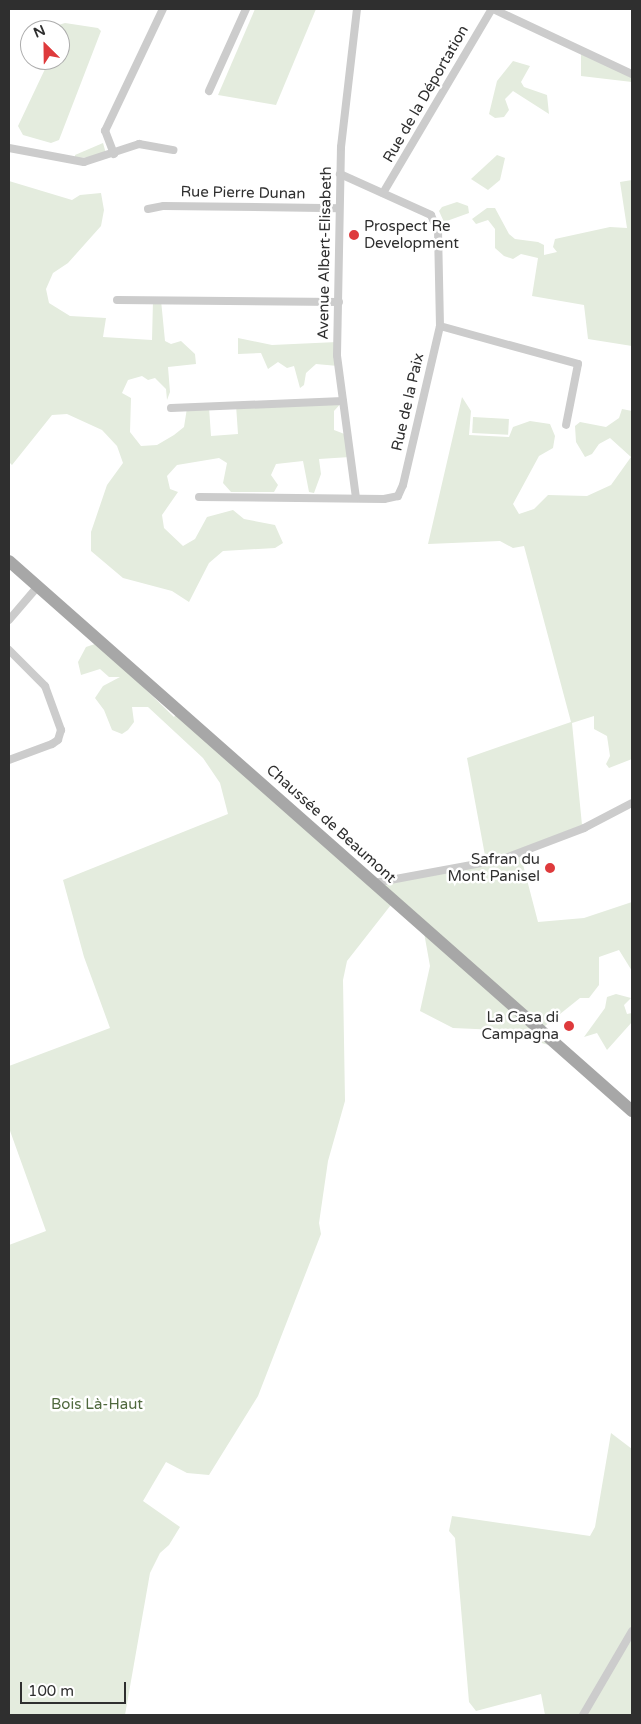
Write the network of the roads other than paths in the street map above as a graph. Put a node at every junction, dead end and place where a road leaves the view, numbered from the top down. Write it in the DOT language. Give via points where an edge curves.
graph roads {
  1 [pos="162,9"];
  2 [pos="246,9"];
  3 [pos="357,9"];
  4 [pos="492,9"];
  5 [pos="632,74"];
  6 [pos="209,91"];
  7 [pos="9,148"];
  8 [pos="173,150"];
  9 [pos="114,154"];
  10 [pos="340,174"];
  11 [pos="383,194"];
  12 [pos="339,208"];
  13 [pos="148,209"];
  14 [pos="117,300"];
  15 [pos="338,302"];
  16 [pos="440,326"];
  17 [pos="343,401"];
  18 [pos="171,408"];
  19 [pos="566,425"];
  20 [pos="199,497"];
  21 [pos="356,498"];
  22 [pos="9,561"];
  23 [pos="38,586"];
  24 [pos="9,620"];
  25 [pos="9,650"];
  26 [pos="9,760"];
  27 [pos="632,803"];
  28 [pos="374,883"];
  29 [pos="632,1111"];
  30 [pos="632,1631"];
  31 [pos="583,1715"];
  1 -- 9 [label="street" via="105,131"];
  2 -- 6 [label="street"];
  3 -- 10 [label="street, Avenue Albert-Elisabeth"];
  4 -- 5 [label="street"];
  4 -- 11 [label="street, Rue de la Déportation"];
  7 -- 9 [label="street" via="84,162"];
  8 -- 9 [label="street" via="139,144"];
  10 -- 11 [label="street, Rue de la Paix"];
  10 -- 12 [label="street, Avenue Albert-Elisabeth"];
  11 -- 16 [label="street, Rue de la Paix" via="435,219"];
  12 -- 13 [label="street, Rue Pierre Dunan" via="164,206"];
  12 -- 15 [label="street, Avenue Albert-Elisabeth"];
  14 -- 15 [label="street"];
  15 -- 17 [label="street, Avenue Albert-Elisabeth" via="337,354"];
  16 -- 19 [label="street" via="578,364"];
  16 -- 21 [label="street, Rue de la Paix" via="403,486 398,496"];
  17 -- 18 [label="street"];
  17 -- 21 [label="street, Avenue Albert-Elisabeth"];
  20 -- 21 [label="street, Rue de la Paix"];
  22 -- 23 [label="main road, Chaussée de Beaumont"];
  23 -- 24 [label="street"];
  23 -- 28 [label="main road, Chaussée de Beaumont"];
  25 -- 26 [label="street" via="45,686 61,730 58,740 52,744"];
  27 -- 28 [label="street" via="584,828 503,858"];
  28 -- 29 [label="main road, Chaussée de Beaumont"];
  30 -- 31 [label="street"];
}
